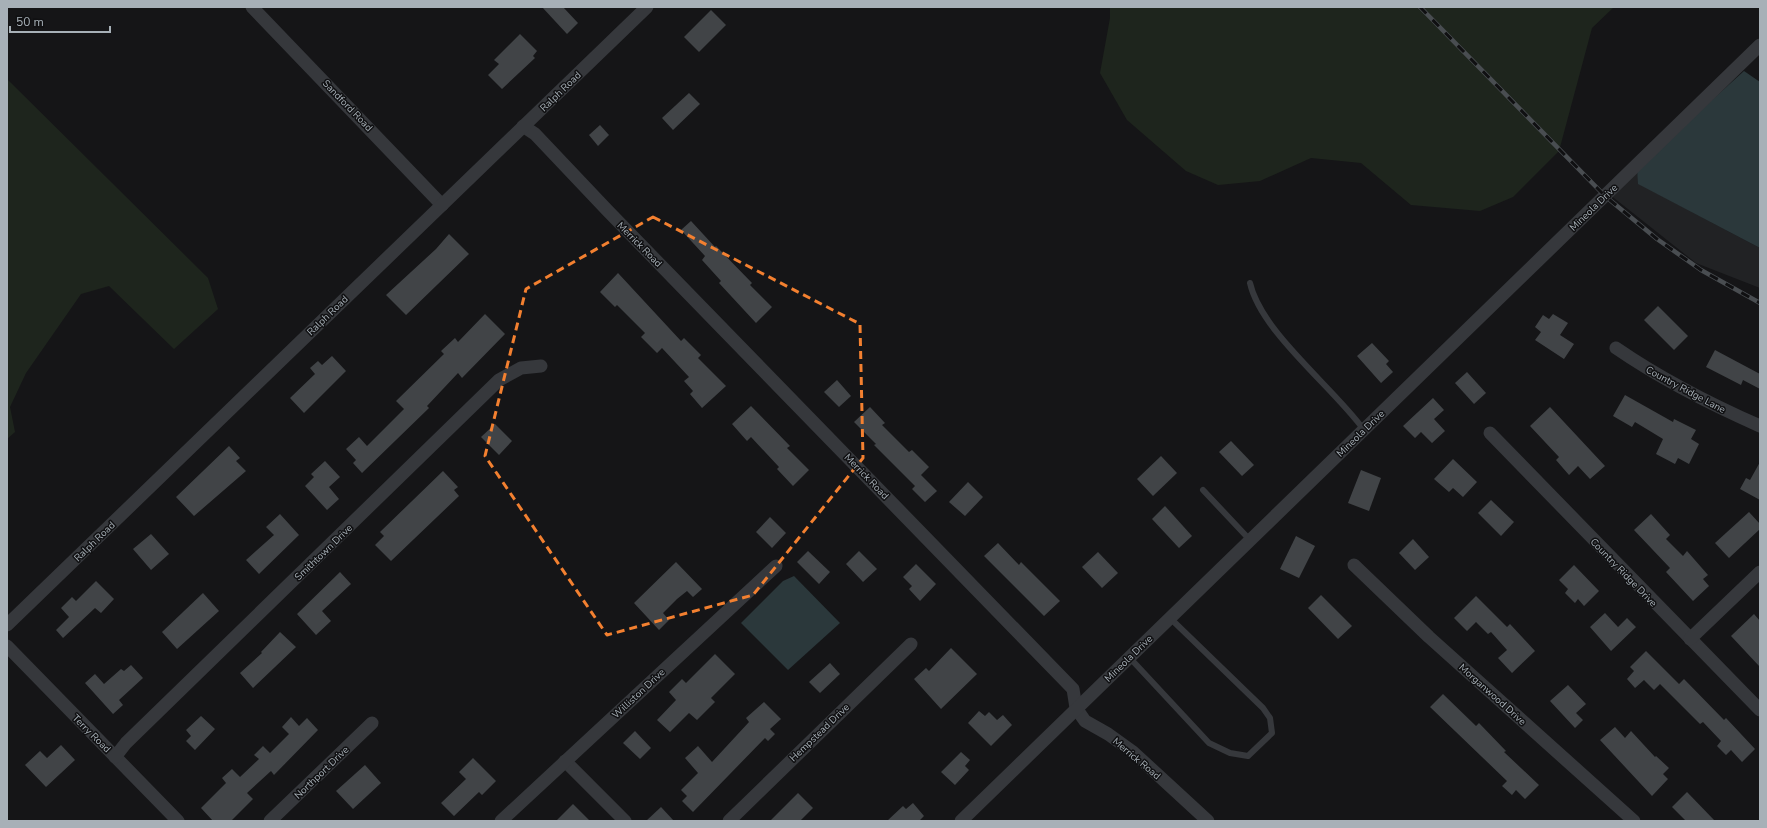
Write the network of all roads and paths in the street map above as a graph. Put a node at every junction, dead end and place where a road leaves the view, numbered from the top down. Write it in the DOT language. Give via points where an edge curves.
graph roads {
  1 [pos="252,7"];
  2 [pos="647,7"];
  3 [pos="1760,45"];
  4 [pos="524,126"];
  5 [pos="442,205"];
  6 [pos="1250,283"];
  7 [pos="1616,348"];
  8 [pos="541,366"];
  9 [pos="1760,426"];
  10 [pos="1364,430"];
  11 [pos="1490,433"];
  12 [pos="1202,490"];
  13 [pos="1250,540"];
  14 [pos="1354,565"];
  15 [pos="776,566"];
  16 [pos="1760,572"];
  17 [pos="1170,618"];
  18 [pos="7,625"];
  19 [pos="1690,639"];
  20 [pos="911,644"];
  21 [pos="7,646"];
  22 [pos="1129,657"];
  23 [pos="1076,708"];
  24 [pos="1760,710"];
  25 [pos="372,723"];
  26 [pos="115,757"];
  27 [pos="565,761"];
  28 [pos="178,821"];
  29 [pos="270,821"];
  30 [pos="501,821"];
  31 [pos="625,821"];
  32 [pos="729,821"];
  33 [pos="961,821"];
  34 [pos="1208,821"];
  35 [pos="1634,821"];
  1 -- 5 [label="street, Sandford Road"];
  2 -- 4 [label="street, Ralph Road"];
  3 -- 10 [label="street, Mineola Drive"];
  4 -- 5 [label="street, Ralph Road"];
  4 -- 23 [label="street, Merrick Road" via="535,134 1073,689"];
  5 -- 18 [label="street, Ralph Road"];
  6 -- 10 [label="lane" via="1256,303 1273,327 1350,411"];
  7 -- 9 [label="street, Country Ridge Lane" via="1654,373 1717,407"];
  8 -- 26 [label="street, Smithtown Drive" via="521,368 499,380 131,738"];
  10 -- 13 [label="street, Mineola Drive"];
  11 -- 19 [label="street, Country Ridge Drive"];
  12 -- 13 [label="lane"];
  13 -- 17 [label="street, Mineola Drive"];
  14 -- 35 [label="street, Morganwood Drive" via="1429,637"];
  15 -- 27 [label="street, Williston Drive"];
  16 -- 19 [label="street"];
  17 -- 22 [label="street, Mineola Drive"];
  17 -- 22 [label="lane" via="1263,708 1270,718 1272,733 1257,749 1248,756 1230,753 1209,743"];
  19 -- 24 [label="street, Country Ridge Drive"];
  20 -- 32 [label="street, Hempstead Drive"];
  21 -- 26 [label="street, Terry Road"];
  22 -- 23 [label="street, Mineola Drive"];
  23 -- 33 [label="street, Mineola Drive"];
  23 -- 34 [label="street, Merrick Road" via="1085,721 1133,752"];
  25 -- 29 [label="street, Northport Drive"];
  26 -- 28 [label="street, Terry Road"];
  27 -- 30 [label="street, Williston Drive"];
  27 -- 31 [label="street"];
}
